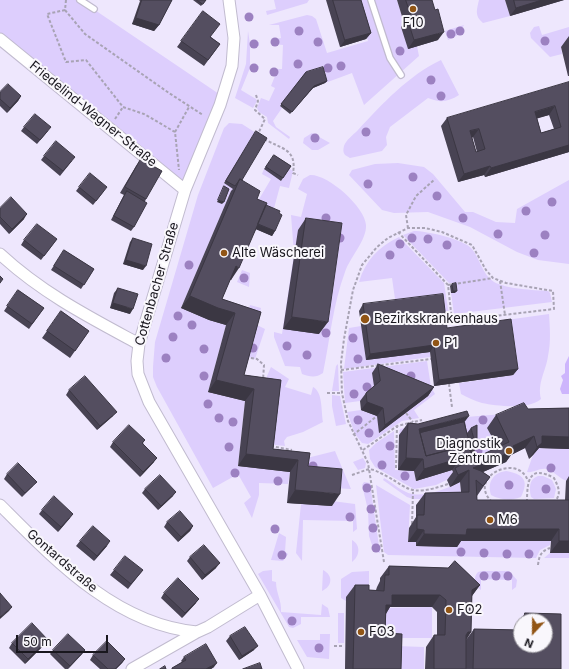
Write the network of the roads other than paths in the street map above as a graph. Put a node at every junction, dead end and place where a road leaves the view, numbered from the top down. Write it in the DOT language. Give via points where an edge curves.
graph roads {
  1 [pos="80,0"];
  2 [pos="229,0"];
  3 [pos="371,0"];
  4 [pos="94,9"];
  5 [pos="0,39"];
  6 [pos="401,75"];
  7 [pos="183,189"];
  8 [pos="0,254"];
  9 [pos="139,344"];
  10 [pos="0,505"];
  11 [pos="260,595"];
  12 [pos="197,632"];
  13 [pos="132,669"];
  14 [pos="298,669"];
  1 -- 4 [label="lane"];
  2 -- 7 [label="street, Cottenbacher Straße" via="234,38 232,66"];
  3 -- 6 [label="lane" via="390,58"];
  5 -- 7 [label="street, Friedelind-Wagner-Straße"];
  7 -- 9 [label="street, Cottenbacher Straße"];
  8 -- 9 [label="street" via="22,275 70,307"];
  9 -- 11 [label="street, Cottenbacher Straße" via="138,374 149,402"];
  10 -- 12 [label="street, Gontardstraße" via="68,571 103,596 160,625"];
  11 -- 12 [label="street"];
  11 -- 14 [label="street, Cottenbacher Straße"];
  12 -- 13 [label="street"];
}
